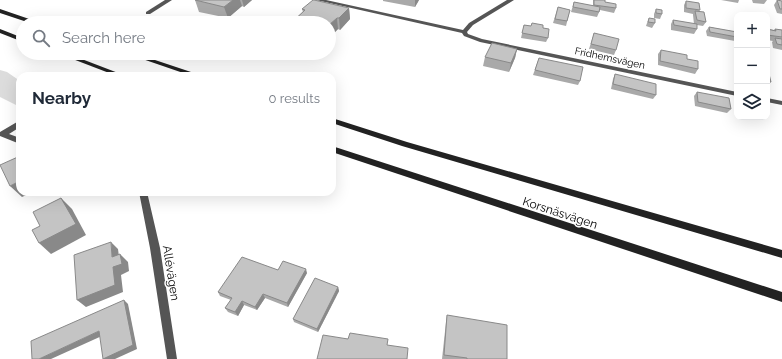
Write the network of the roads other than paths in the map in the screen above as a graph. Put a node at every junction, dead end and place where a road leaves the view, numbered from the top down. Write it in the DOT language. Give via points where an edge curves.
graph roads {
  1 [pos="169,0"];
  2 [pos="319,0"];
  3 [pos="511,0"];
  4 [pos="0,11"];
  5 [pos="148,14"];
  6 [pos="16,16"];
  7 [pos="0,31"];
  8 [pos="464,32"];
  9 [pos="16,37"];
  10 [pos="79,60"];
  11 [pos="149,60"];
  12 [pos="112,72"];
  13 [pos="186,72"];
  14 [pos="734,93"];
  15 [pos="770,101"];
  16 [pos="782,103"];
  17 [pos="336,121"];
  18 [pos="16,126"];
  19 [pos="16,139"];
  20 [pos="336,150"];
  21 [pos="144,196"];
  22 [pos="782,254"];
  23 [pos="782,297"];
  24 [pos="172,359"];
  1 -- 5 [label="street"];
  2 -- 8 [label="street, Fridhemsvägen"];
  3 -- 8 [label="street" via="471,24"];
  4 -- 6 [label="main road"];
  7 -- 9 [label="main road"];
  8 -- 14 [label="street, Fridhemsvägen" via="480,40"];
  10 -- 12 [label="main road"];
  11 -- 13 [label="main road"];
  15 -- 16 [label="street"];
  17 -- 22 [label="main road, Korsnäsvägen" via="412,146"];
  18 -- 19 [label="street" via="3,134"];
  20 -- 23 [label="main road, Korsnäsvägen"];
  21 -- 24 [label="street, Allévägen" via="155,248"];
}
